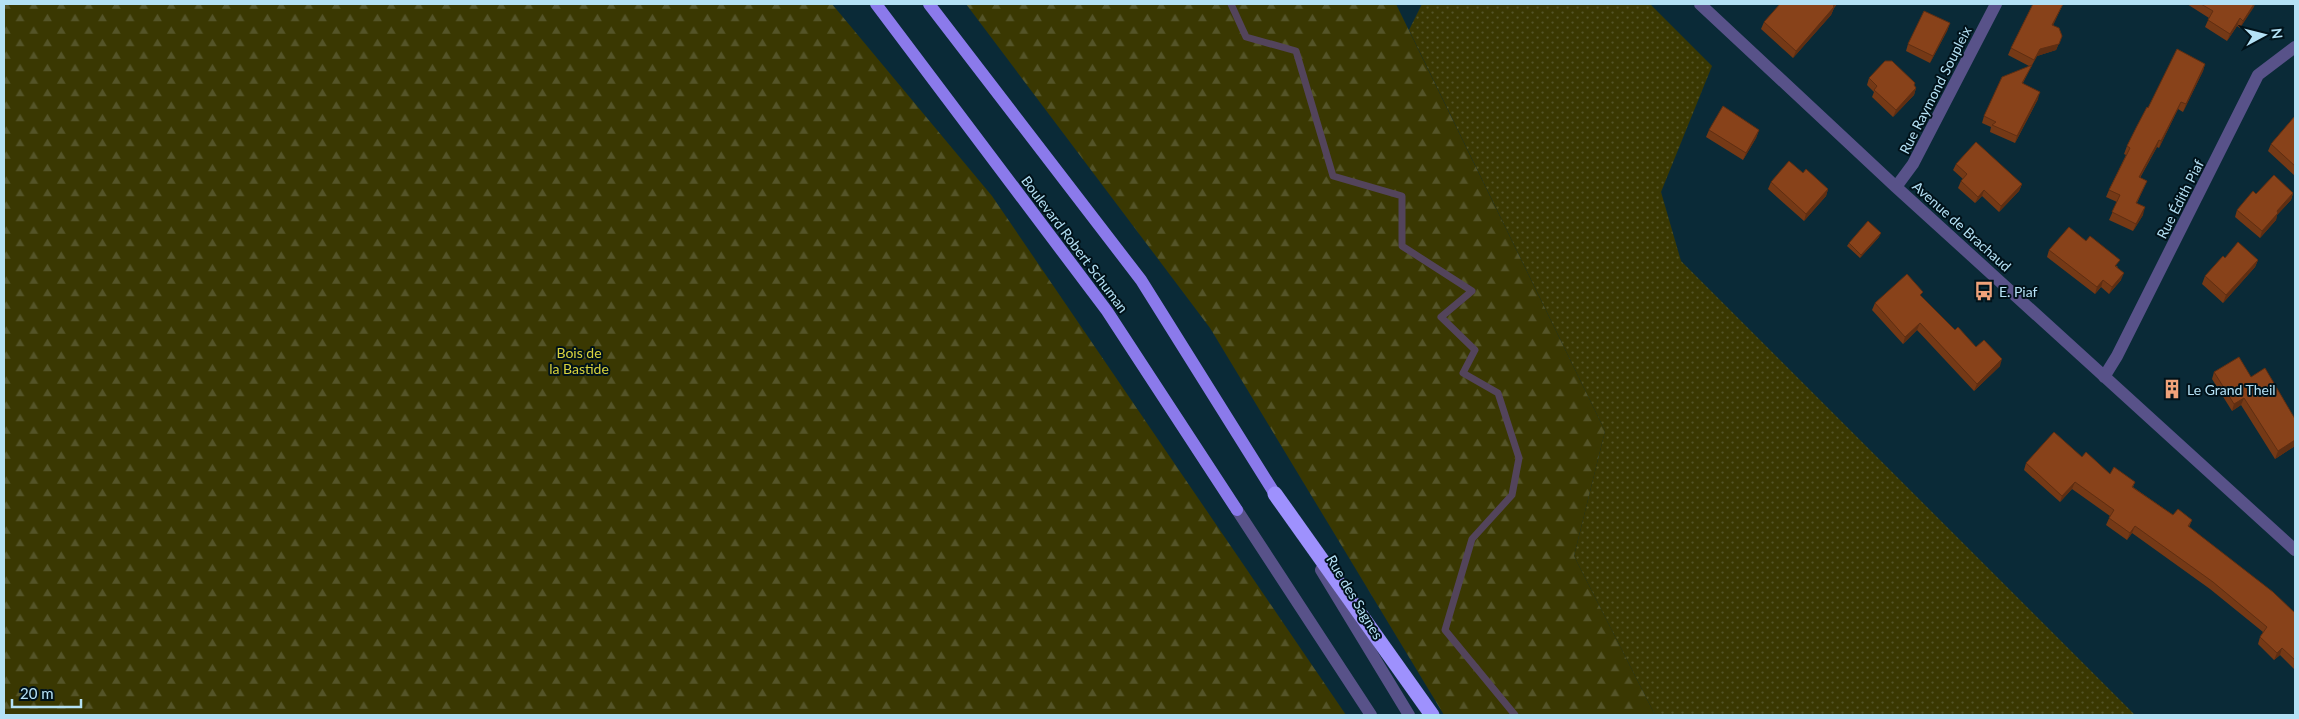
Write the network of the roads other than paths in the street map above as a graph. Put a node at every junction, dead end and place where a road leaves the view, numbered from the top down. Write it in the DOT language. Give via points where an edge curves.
graph roads {
  1 [pos="876,4"];
  2 [pos="928,4"];
  3 [pos="1700,4"];
  4 [pos="1996,4"];
  5 [pos="2295,47"];
  6 [pos="1896,187"];
  7 [pos="2104,377"];
  8 [pos="1275,494"];
  9 [pos="1237,510"];
  10 [pos="2295,550"];
  11 [pos="1371,715"];
  12 [pos="1410,715"];
  13 [pos="1432,715"];
  1 -- 9 [label="main road, Boulevard Robert Schuman" via="1107,311"];
  2 -- 8 [label="main road" via="1141,280"];
  3 -- 6 [label="street, Avenue de Brachaud"];
  4 -- 6 [label="street, Rue Raymond Soupleix" via="1913,164"];
  5 -- 7 [label="street, Rue Édith Piaf" via="2258,75 2118,356"];
  6 -- 7 [label="street, Avenue de Brachaud"];
  7 -- 10 [label="street, Avenue de Brachaud"];
  8 -- 12 [label="street, Rue des Sagnes"];
  8 -- 13 [label="highway"];
  9 -- 11 [label="street"];
}
